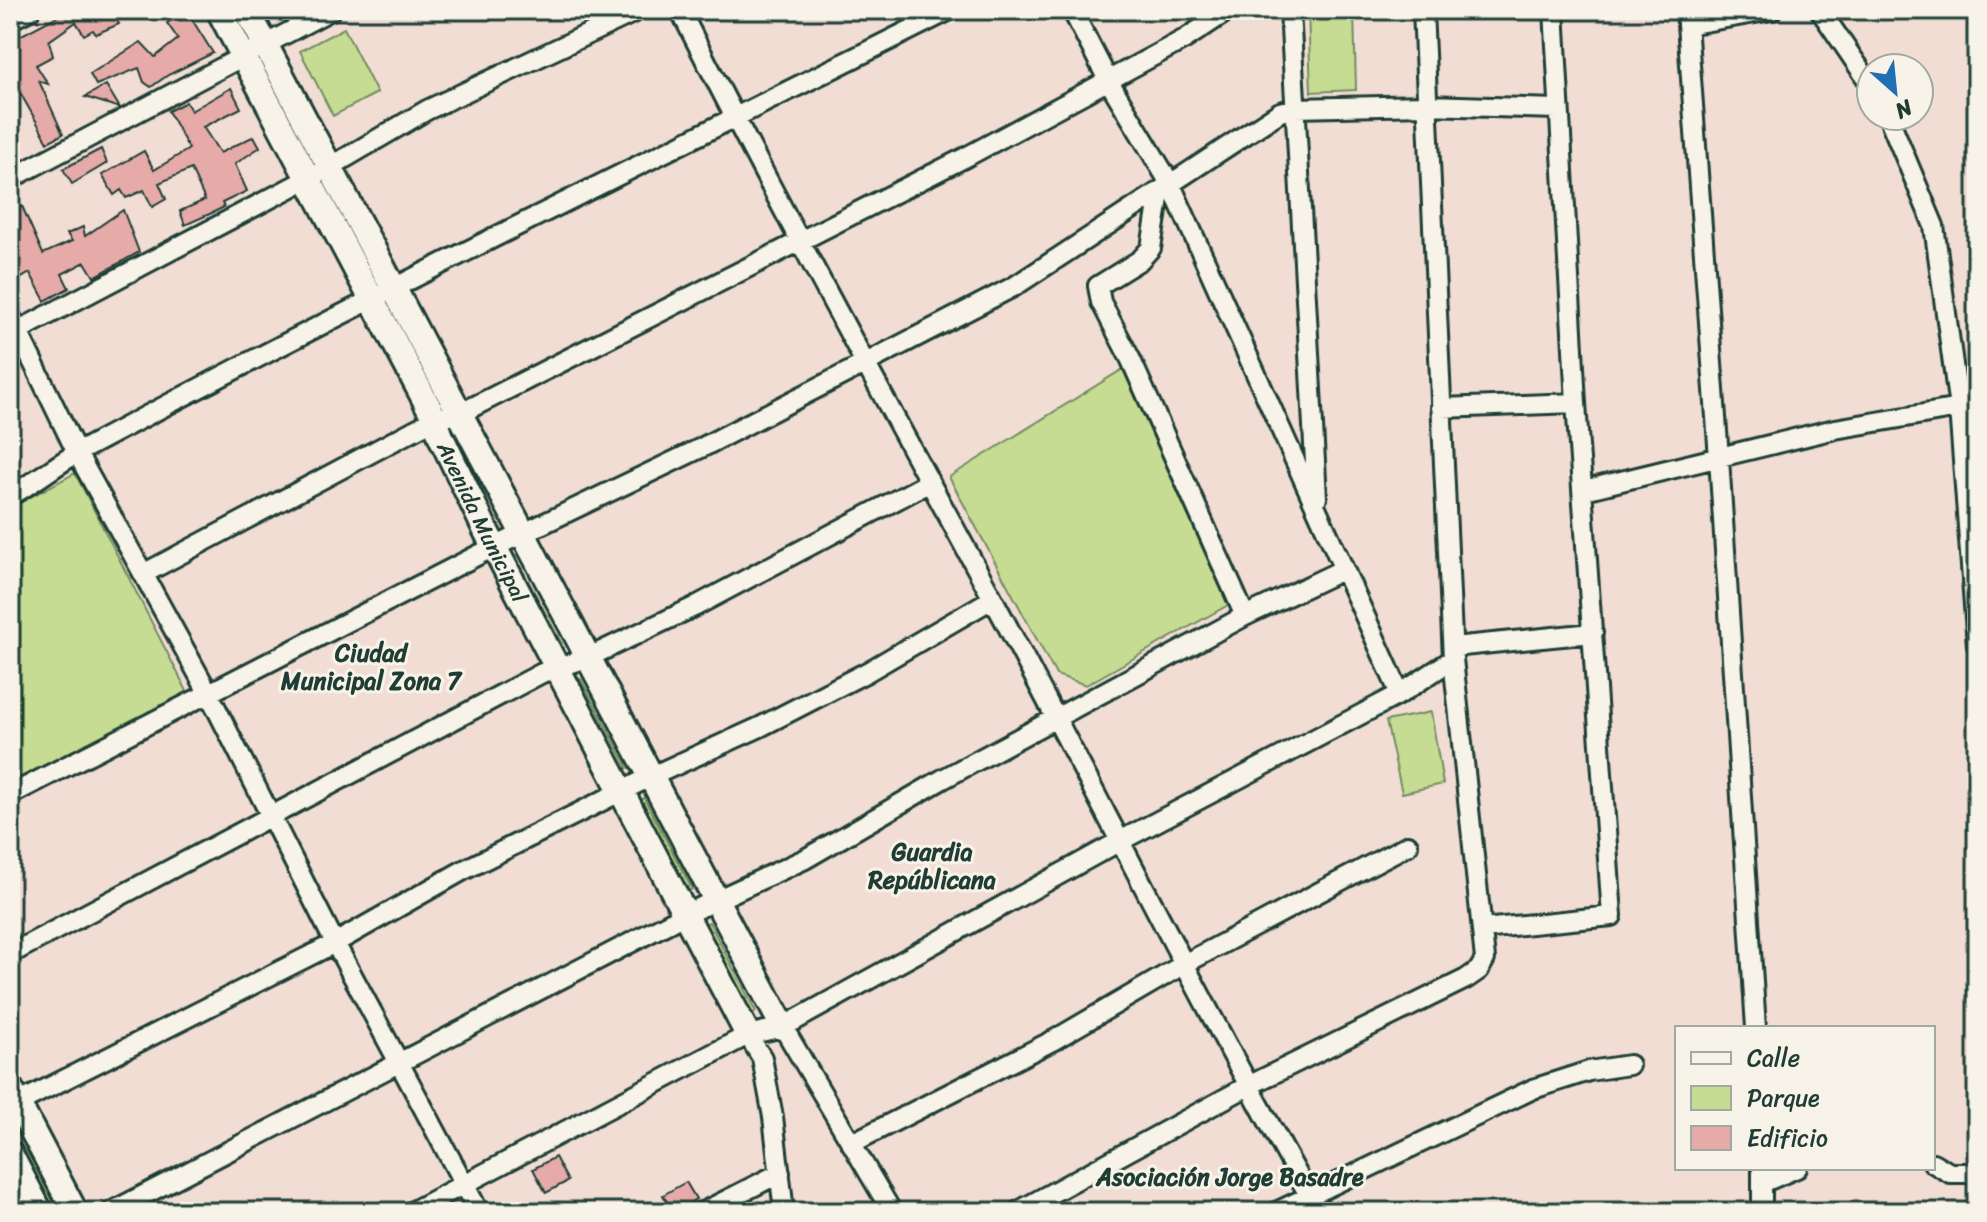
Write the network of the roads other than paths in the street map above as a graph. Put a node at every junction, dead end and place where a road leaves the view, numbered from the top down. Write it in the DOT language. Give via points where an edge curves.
graph roads {
  1 [pos="30,10"];
  2 [pos="219,10"];
  3 [pos="247,10"];
  4 [pos="331,10"];
  5 [pos="639,10"];
  6 [pos="680,10"];
  7 [pos="950,10"];
  8 [pos="1072,10"];
  9 [pos="1229,10"];
  10 [pos="1290,10"];
  11 [pos="1423,10"];
  12 [pos="1554,10"];
  13 [pos="1772,10"];
  14 [pos="1820,10"];
  15 [pos="1687,18"];
  16 [pos="10,20"];
  17 [pos="255,51"];
  18 [pos="1855,61"];
  19 [pos="1108,80"];
  20 [pos="1426,105"];
  21 [pos="1295,108"];
  22 [pos="1558,109"];
  23 [pos="734,118"];
  24 [pos="1895,132"];
  25 [pos="320,173"];
  26 [pos="10,179"];
  27 [pos="1166,189"];
  28 [pos="799,242"];
  29 [pos="383,293"];
  30 [pos="13,327"];
  31 [pos="866,364"];
  32 [pos="1576,403"];
  33 [pos="1441,408"];
  34 [pos="1959,408"];
  35 [pos="459,414"];
  36 [pos="435,419"];
  37 [pos="77,453"];
  38 [pos="1719,458"];
  39 [pos="928,483"];
  40 [pos="1584,490"];
  41 [pos="10,496"];
  42 [pos="1318,512"];
  43 [pos="522,536"];
  44 [pos="495,548"];
  45 [pos="1342,570"];
  46 [pos="145,573"];
  47 [pos="992,599"];
  48 [pos="1245,616"];
  49 [pos="1593,633"];
  50 [pos="1977,645"];
  51 [pos="1453,653"];
  52 [pos="587,658"];
  53 [pos="557,666"];
  54 [pos="209,694"];
  55 [pos="1400,694"];
  56 [pos="1055,718"];
  57 [pos="652,776"];
  58 [pos="623,791"];
  59 [pos="10,795"];
  60 [pos="271,818"];
  61 [pos="1120,841"];
  62 [pos="1408,845"];
  63 [pos="717,899"];
  64 [pos="686,914"];
  65 [pos="1483,929"];
  66 [pos="335,943"];
  67 [pos="10,954"];
  68 [pos="1186,963"];
  69 [pos="1756,1026"];
  70 [pos="783,1027"];
  71 [pos="748,1035"];
  72 [pos="399,1065"];
  73 [pos="1629,1065"];
  74 [pos="1248,1086"];
  75 [pos="13,1099"];
  76 [pos="852,1143"];
  77 [pos="10,1154"];
  78 [pos="1935,1164"];
  79 [pos="1787,1170"];
  80 [pos="780,1173"];
  81 [pos="1977,1173"];
  82 [pos="1762,1175"];
  83 [pos="465,1183"];
  84 [pos="1309,1195"];
  85 [pos="40,1212"];
  86 [pos="75,1212"];
  87 [pos="111,1212"];
  88 [pos="411,1212"];
  89 [pos="479,1212"];
  90 [pos="703,1212"];
  91 [pos="784,1212"];
  92 [pos="892,1212"];
  93 [pos="1017,1212"];
  94 [pos="1276,1212"];
  95 [pos="1762,1212"];
  1 -- 16 [label="street"];
  2 -- 17 [label="street, Avenida Municipal"];
  3 -- 17 [label="street, Avenida Municipal"];
  4 -- 17 [label="street"];
  5 -- 25 [label="street" via="427,110"];
  6 -- 23 [label="street"];
  7 -- 23 [label="street"];
  8 -- 19 [label="street"];
  9 -- 19 [label="street"];
  10 -- 21 [label="street"];
  11 -- 20 [label="street"];
  12 -- 22 [label="street"];
  13 -- 15 [label="street"];
  14 -- 18 [label="street"];
  15 -- 38 [label="street"];
  17 -- 25 [label="street, Avenida Municipal"];
  17 -- 26 [label="street"];
  19 -- 27 [label="street"];
  19 -- 28 [label="street"];
  20 -- 21 [label="street"];
  20 -- 22 [label="street"];
  20 -- 33 [label="street"];
  21 -- 27 [label="street" via="1280,112"];
  21 -- 42 [label="street"];
  22 -- 32 [label="street"];
  23 -- 28 [label="street"];
  23 -- 29 [label="street"];
  24 -- 34 [label="street" via="1934,226"];
  25 -- 29 [label="street, Avenida Municipal"];
  25 -- 30 [label="street"];
  27 -- 31 [label="street" via="1015,286"];
  27 -- 42 [label="street"];
  27 -- 48 [label="street" via="1151,248 1098,286"];
  28 -- 31 [label="street"];
  28 -- 35 [label="street"];
  29 -- 35 [label="street, Avenida Municipal"];
  29 -- 36 [label="street, Avenida Municipal"];
  29 -- 37 [label="street"];
  30 -- 37 [label="street"];
  31 -- 39 [label="street"];
  31 -- 43 [label="street"];
  32 -- 33 [label="street"];
  32 -- 40 [label="street"];
  33 -- 51 [label="street"];
  34 -- 38 [label="street" via="1835,429"];
  34 -- 50 [label="street"];
  35 -- 36 [label="street"];
  35 -- 43 [label="street, Avenida Municipal"];
  36 -- 44 [label="street, Avenida Municipal"];
  36 -- 46 [label="street"];
  37 -- 41 [label="street"];
  37 -- 46 [label="street"];
  38 -- 40 [label="street"];
  38 -- 69 [label="street"];
  39 -- 47 [label="street"];
  39 -- 52 [label="street"];
  40 -- 49 [label="street"];
  42 -- 45 [label="street"];
  43 -- 44 [label="street"];
  43 -- 52 [label="street, Avenida Municipal"];
  44 -- 53 [label="street, Avenida Municipal"];
  44 -- 54 [label="street"];
  45 -- 48 [label="street"];
  45 -- 55 [label="street"];
  46 -- 54 [label="street"];
  47 -- 56 [label="street"];
  47 -- 57 [label="street" via="854,679"];
  48 -- 56 [label="street"];
  49 -- 51 [label="street"];
  49 -- 65 [label="street" via="1612,916"];
  51 -- 55 [label="street"];
  51 -- 65 [label="street"];
  52 -- 53 [label="street"];
  52 -- 57 [label="street, Avenida Municipal"];
  53 -- 58 [label="street, Avenida Municipal"];
  53 -- 60 [label="street"];
  54 -- 59 [label="street"];
  54 -- 60 [label="street"];
  55 -- 61 [label="street"];
  56 -- 61 [label="street"];
  56 -- 63 [label="street" via="805,859"];
  57 -- 58 [label="street"];
  57 -- 63 [label="street, Avenida Municipal"];
  58 -- 64 [label="street, Avenida Municipal"];
  58 -- 66 [label="street" via="462,871"];
  60 -- 66 [label="street"];
  60 -- 67 [label="street"];
  61 -- 68 [label="street"];
  61 -- 70 [label="street"];
  62 -- 68 [label="street"];
  63 -- 64 [label="street"];
  63 -- 70 [label="street, Avenida Municipal"];
  64 -- 71 [label="street, Avenida Municipal"];
  64 -- 72 [label="street"];
  65 -- 74 [label="street" via="1485,959 1466,979"];
  66 -- 72 [label="street"];
  66 -- 75 [label="street"];
  68 -- 74 [label="street"];
  68 -- 76 [label="street" via="1054,1040"];
  70 -- 71 [label="street"];
  70 -- 76 [label="street"];
  71 -- 80 [label="street" via="762,1058"];
  71 -- 83 [label="street"];
  72 -- 83 [label="street"];
  72 -- 87 [label="street"];
  73 -- 84 [label="street" via="1533,1089"];
  74 -- 84 [label="street"];
  74 -- 93 [label="street"];
  75 -- 86 [label="street"];
  76 -- 92 [label="street"];
  77 -- 85 [label="street"];
  78 -- 81 [label="street" via="1950,1173"];
  79 -- 82 [label="street"];
  80 -- 90 [label="street"];
  80 -- 91 [label="street"];
  82 -- 95 [label="street"];
  83 -- 88 [label="street"];
  83 -- 89 [label="street"];
  84 -- 94 [label="street"];
}
